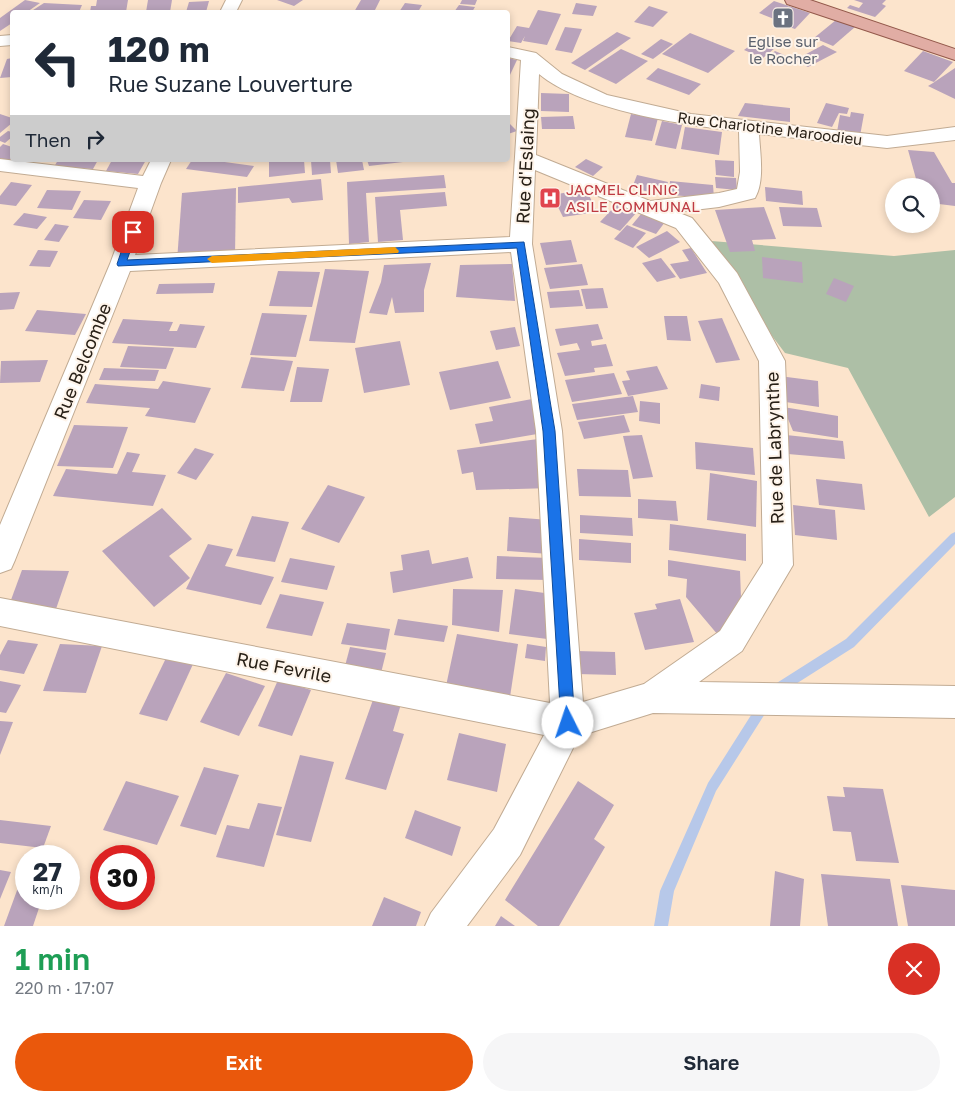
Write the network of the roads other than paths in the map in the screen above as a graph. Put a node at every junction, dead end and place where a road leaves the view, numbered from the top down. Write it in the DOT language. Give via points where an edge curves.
graph roads {
  1 [pos="793,0"];
  2 [pos="518,55"];
  3 [pos="955,55"];
  4 [pos="749,127"];
  5 [pos="955,133"];
  6 [pos="525,158"];
  7 [pos="159,162"];
  8 [pos="0,165"];
  9 [pos="150,183"];
  10 [pos="647,208"];
  11 [pos="521,244"];
  12 [pos="121,264"];
  13 [pos="0,560"];
  14 [pos="0,612"];
  15 [pos="653,696"];
  16 [pos="955,702"];
  17 [pos="568,723"];
  18 [pos="444,926"];
  1 -- 3 [label="main road"];
  2 -- 4 [label="street, Rue Chariotine Maroodieu" via="555,78 601,99 691,120"];
  2 -- 6 [label="street, Rue d'Eslaing"];
  4 -- 5 [label="street, Rue Chariotine Maroodieu" via="887,142"];
  4 -- 10 [label="street" via="747,194"];
  6 -- 10 [label="street, Rue de Labrynthe"];
  6 -- 11 [label="street, Rue d'Eslaing"];
  7 -- 9 [label="street, Rue Belcombe"];
  8 -- 9 [label="street"];
  9 -- 12 [label="street, Rue Belcombe"];
  10 -- 15 [label="street, Rue de Labrynthe" via="684,223 729,280 772,361 778,565 732,641"];
  11 -- 12 [label="street"];
  11 -- 17 [label="street, Rue d'Eslaing" via="549,431"];
  12 -- 13 [label="street, Rue Belcombe"];
  14 -- 17 [label="street, Rue Fevrile"];
  15 -- 16 [label="street"];
  15 -- 17 [label="street"];
  17 -- 18 [label="street" via="507,842"];
}
